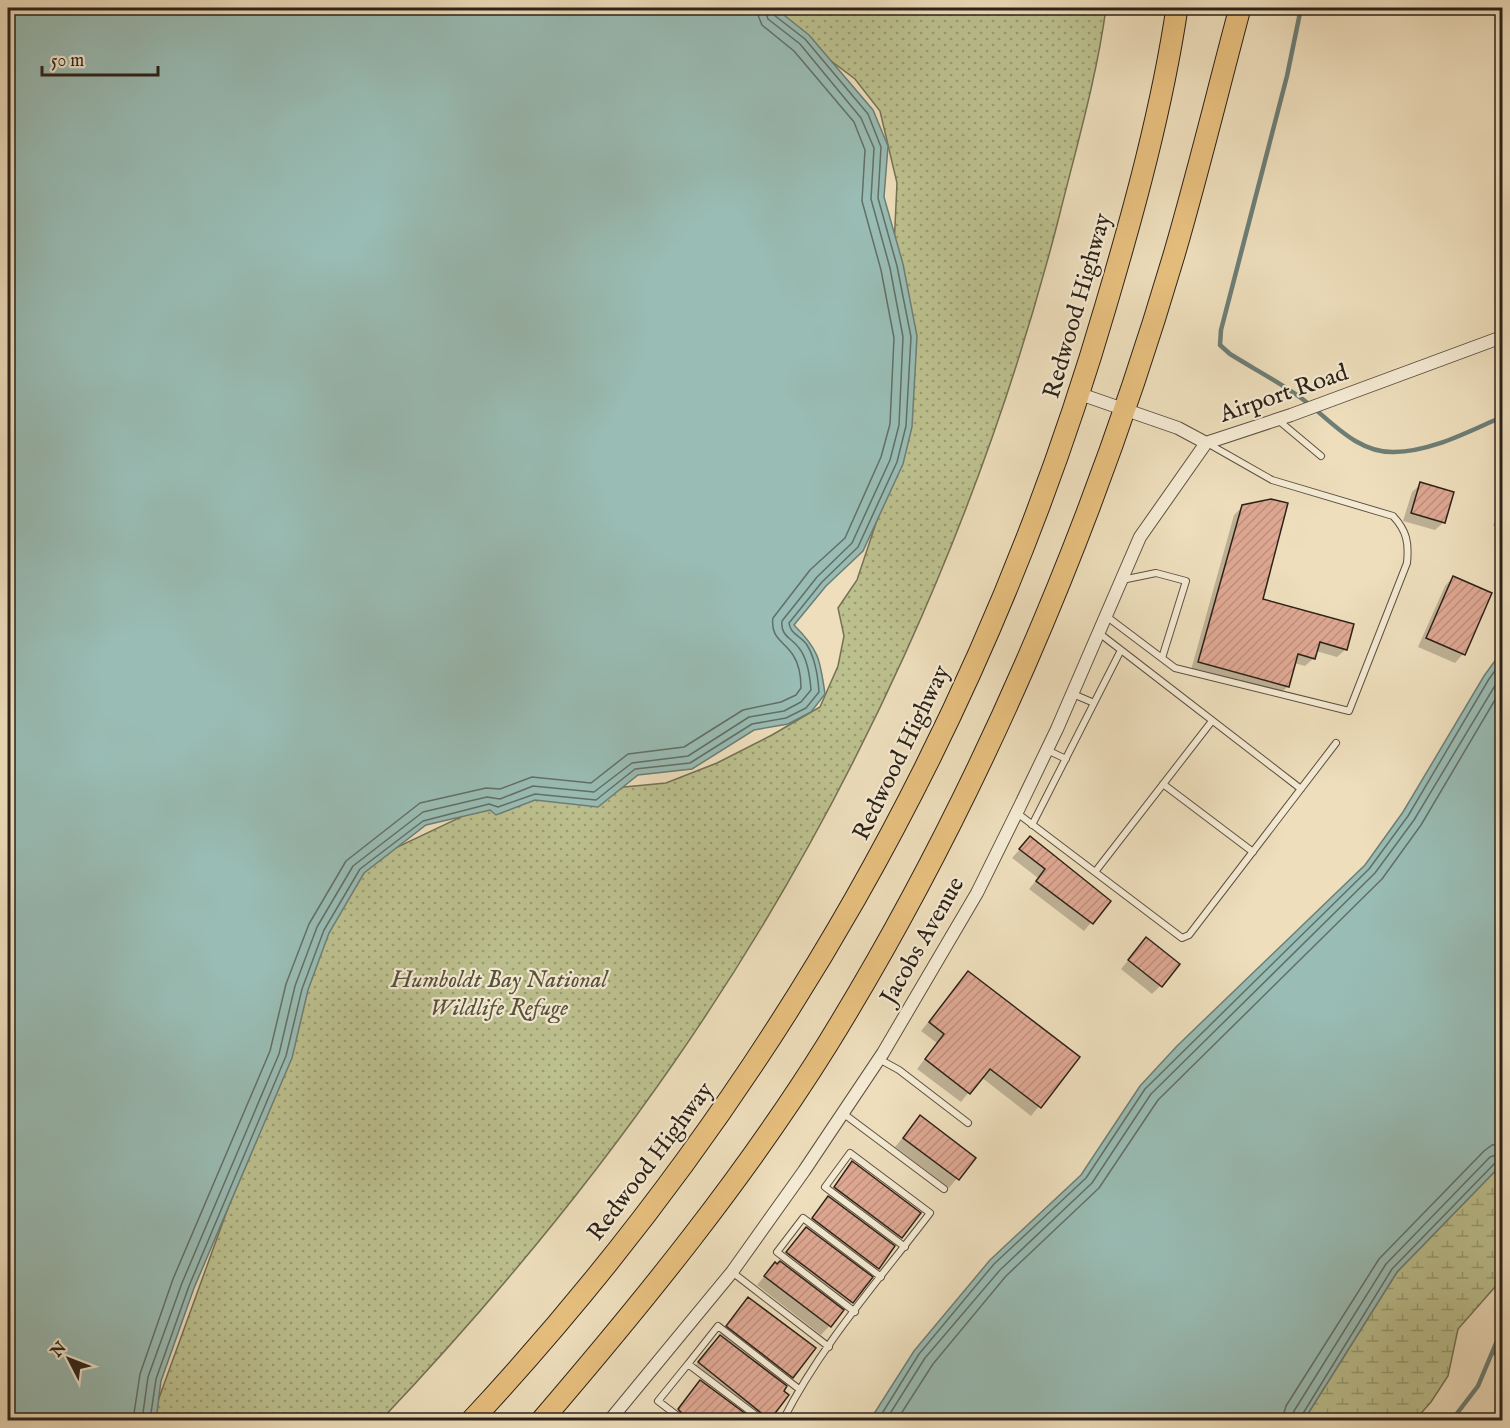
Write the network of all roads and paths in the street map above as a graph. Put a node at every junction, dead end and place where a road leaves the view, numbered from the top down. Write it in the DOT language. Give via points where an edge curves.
graph roads {
  1 [pos="1177,8"];
  2 [pos="1239,8"];
  3 [pos="1503,337"];
  4 [pos="1080,394"];
  5 [pos="1124,409"];
  6 [pos="1278,419"];
  7 [pos="1206,443"];
  8 [pos="1321,456"];
  9 [pos="1121,580"];
  10 [pos="1106,615"];
  11 [pos="1099,633"];
  12 [pos="1121,650"];
  13 [pos="1162,658"];
  14 [pos="1073,694"];
  15 [pos="1094,702"];
  16 [pos="1212,721"];
  17 [pos="1336,743"];
  18 [pos="1047,750"];
  19 [pos="1066,759"];
  20 [pos="1163,784"];
  21 [pos="1300,789"];
  22 [pos="1016,813"];
  23 [pos="1032,825"];
  24 [pos="1253,852"];
  25 [pos="1095,872"];
  26 [pos="879,1059"];
  27 [pos="844,1114"];
  28 [pos="968,1123"];
  29 [pos="944,1190"];
  30 [pos="904,1246"];
  31 [pos="732,1272"];
  32 [pos="881,1277"];
  33 [pos="855,1312"];
  34 [pos="829,1347"];
  35 [pos="688,1364"];
  36 [pos="799,1389"];
  37 [pos="472,1420"];
  38 [pos="542,1420"];
  39 [pos="610,1420"];
  40 [pos="683,1420"];
  41 [pos="762,1420"];
  42 [pos="783,1420"];
  1 -- 4 [label="highway, Redwood Highway" via="1132,215"];
  2 -- 5 [label="highway" via="1173,257"];
  3 -- 6 [label="street, Airport Road"];
  4 -- 5 [label="street, Airport Road"];
  4 -- 37 [label="highway, Redwood Highway" via="1030,536 988,635 884,851 823,957 757,1061 661,1194 578,1301"];
  5 -- 7 [label="street, Airport Road" via="1178,428"];
  5 -- 38 [label="highway" via="1022,671 882,952 826,1047 763,1141 619,1331"];
  6 -- 7 [label="street, Airport Road"];
  6 -- 8 [label="lane"];
  7 -- 9 [label="street, Jacobs Avenue" via="1140,537"];
  7 -- 13 [label="lane" via="1272,480 1393,516 1409,543 1407,563 1349,711 1175,668"];
  9 -- 10 [label="street, Jacobs Avenue"];
  9 -- 13 [label="lane" via="1156,573 1186,581"];
  10 -- 11 [label="street, Jacobs Avenue"];
  10 -- 13 [label="lane"];
  11 -- 12 [label="lane"];
  11 -- 14 [label="street, Jacobs Avenue"];
  12 -- 15 [label="lane"];
  12 -- 16 [label="lane"];
  14 -- 15 [label="lane"];
  14 -- 18 [label="street, Jacobs Avenue"];
  15 -- 19 [label="lane"];
  16 -- 20 [label="lane"];
  16 -- 21 [label="lane"];
  17 -- 21 [label="lane"];
  18 -- 19 [label="lane"];
  18 -- 22 [label="street, Jacobs Avenue"];
  19 -- 23 [label="lane"];
  20 -- 24 [label="lane"];
  20 -- 25 [label="lane"];
  21 -- 24 [label="lane"];
  22 -- 23 [label="lane"];
  22 -- 26 [label="street, Jacobs Avenue" via="976,893"];
  23 -- 25 [label="lane"];
  24 -- 25 [label="lane" via="1189,935 1182,938"];
  26 -- 27 [label="street, Jacobs Avenue"];
  26 -- 28 [label="lane" via="900,1070"];
  27 -- 29 [label="lane"];
  27 -- 31 [label="street, Jacobs Avenue"];
  30 -- 30 [label="lane" via="930,1213 850,1153 825,1187"];
  30 -- 32 [label="lane"];
  31 -- 34 [label="lane"];
  31 -- 39 [label="street, Jacobs Avenue"];
  32 -- 33 [label="lane"];
  32 -- 33 [label="lane" via="803,1218 777,1252"];
  33 -- 34 [label="lane"];
  34 -- 36 [label="lane"];
  35 -- 36 [label="lane" via="718,1326"];
  35 -- 40 [label="lane" via="658,1401"];
  35 -- 41 [label="lane"];
  36 -- 42 [label="lane"];
}
